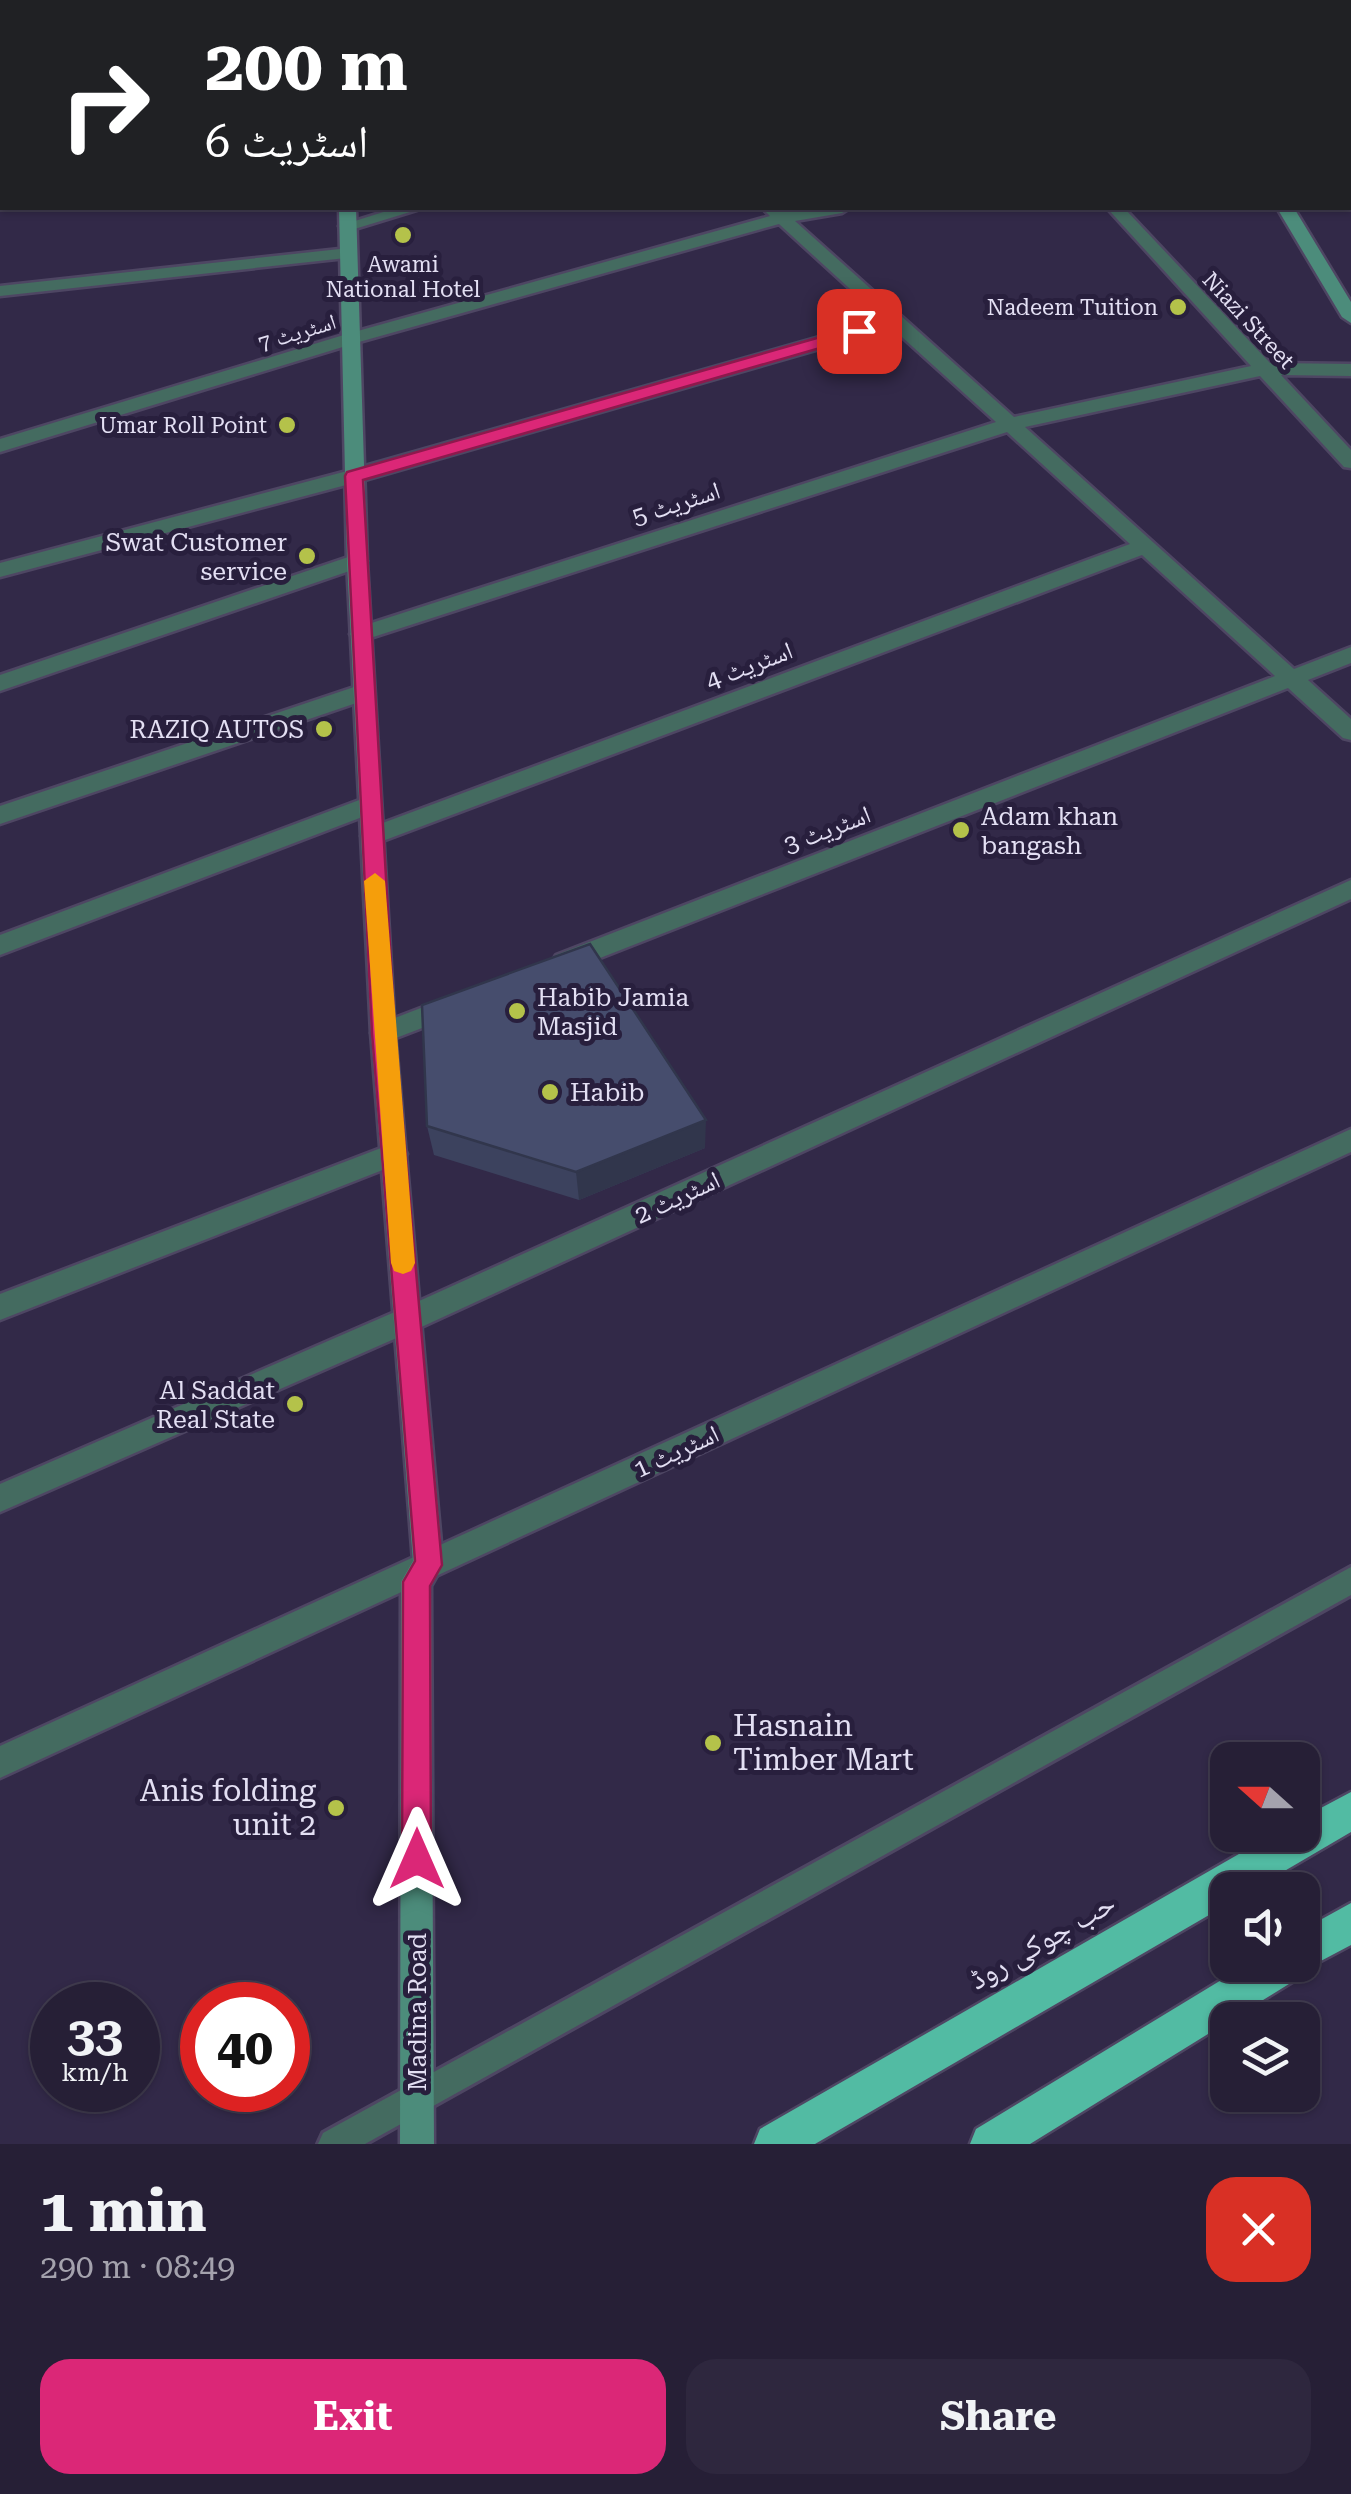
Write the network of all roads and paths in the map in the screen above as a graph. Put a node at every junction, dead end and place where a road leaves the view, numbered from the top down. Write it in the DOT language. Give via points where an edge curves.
graph roads {
  1 [pos="397,210"];
  2 [pos="816,210"];
  3 [pos="1117,210"];
  4 [pos="1286,210"];
  5 [pos="776,213"];
  6 [pos="347,216"];
  7 [pos="349,253"];
  8 [pos="0,291"];
  9 [pos="1351,317"];
  10 [pos="895,320"];
  11 [pos="352,338"];
  12 [pos="1264,369"];
  13 [pos="1351,370"];
  14 [pos="1010,424"];
  15 [pos="0,446"];
  16 [pos="1351,462"];
  17 [pos="354,476"];
  18 [pos="1145,546"];
  19 [pos="357,561"];
  20 [pos="0,570"];
  21 [pos="360,634"];
  22 [pos="1351,655"];
  23 [pos="1290,676"];
  24 [pos="0,683"];
  25 [pos="363,692"];
  26 [pos="1351,732"];
  27 [pos="370,805"];
  28 [pos="0,815"];
  29 [pos="372,836"];
  30 [pos="1351,889"];
  31 [pos="0,945"];
  32 [pos="550,967"];
  33 [pos="476,996"];
  34 [pos="384,1033"];
  35 [pos="1351,1140"];
  36 [pos="394,1154"];
  37 [pos="0,1307"];
  38 [pos="408,1320"];
  39 [pos="0,1498"];
  40 [pos="428,1565"];
  41 [pos="1351,1580"];
  42 [pos="0,1762"];
  43 [pos="1351,1811"];
  44 [pos="1351,1923"];
  45 [pos="1320,1942"];
  46 [pos="1256,1982"];
  47 [pos="417,2097"];
  48 [pos="334,2144"];
  49 [pos="417,2144"];
  50 [pos="775,2144"];
  51 [pos="991,2144"];
  1 -- 6 [label="street"];
  2 -- 5 [label="street, اسٹریٹ 7"];
  3 -- 12 [label="street, Niazi Street"];
  4 -- 9 [label="street"];
  5 -- 10 [label="street"];
  5 -- 11 [label="street, اسٹریٹ 7"];
  6 -- 7 [label="street, Madina Road"];
  7 -- 8 [label="street"];
  7 -- 11 [label="street, Madina Road"];
  10 -- 14 [label="street"];
  10 -- 17 [label="street"];
  11 -- 15 [label="street, اسٹریٹ 7"];
  11 -- 17 [label="street, Madina Road"];
  12 -- 13 [label="street, اسٹریٹ 5"];
  12 -- 14 [label="street, اسٹریٹ 5"];
  12 -- 16 [label="street, Niazi Street"];
  14 -- 18 [label="street"];
  14 -- 21 [label="street, اسٹریٹ 5"];
  17 -- 19 [label="street, Madina Road"];
  17 -- 20 [label="street"];
  18 -- 23 [label="street"];
  18 -- 29 [label="street, اسٹریٹ 4"];
  19 -- 21 [label="street, Madina Road"];
  19 -- 24 [label="street"];
  21 -- 25 [label="street, Madina Road"];
  22 -- 23 [label="street, اسٹریٹ 3"];
  23 -- 26 [label="street"];
  23 -- 32 [label="street, اسٹریٹ 3"];
  25 -- 27 [label="street, Madina Road"];
  25 -- 28 [label="street"];
  27 -- 29 [label="street, Madina Road"];
  27 -- 31 [label="street"];
  29 -- 34 [label="street, Madina Road"];
  30 -- 38 [label="street, اسٹریٹ 2"];
  33 -- 34 [label="street"];
  34 -- 36 [label="street, Madina Road"];
  35 -- 40 [label="street, اسٹریٹ 1"];
  36 -- 37 [label="street"];
  36 -- 38 [label="street, Madina Road"];
  38 -- 39 [label="street, اسٹریٹ 2"];
  38 -- 40 [label="street, Madina Road"];
  40 -- 42 [label="street, اسٹریٹ 1"];
  40 -- 47 [label="street, Madina Road" via="416,1582"];
  41 -- 47 [label="lane"];
  43 -- 50 [label="highway, حب چوکی روڈ"];
  44 -- 45 [label="highway"];
  46 -- 51 [label="highway"];
  47 -- 48 [label="lane"];
  47 -- 49 [label="street, Madina Road"];
}
